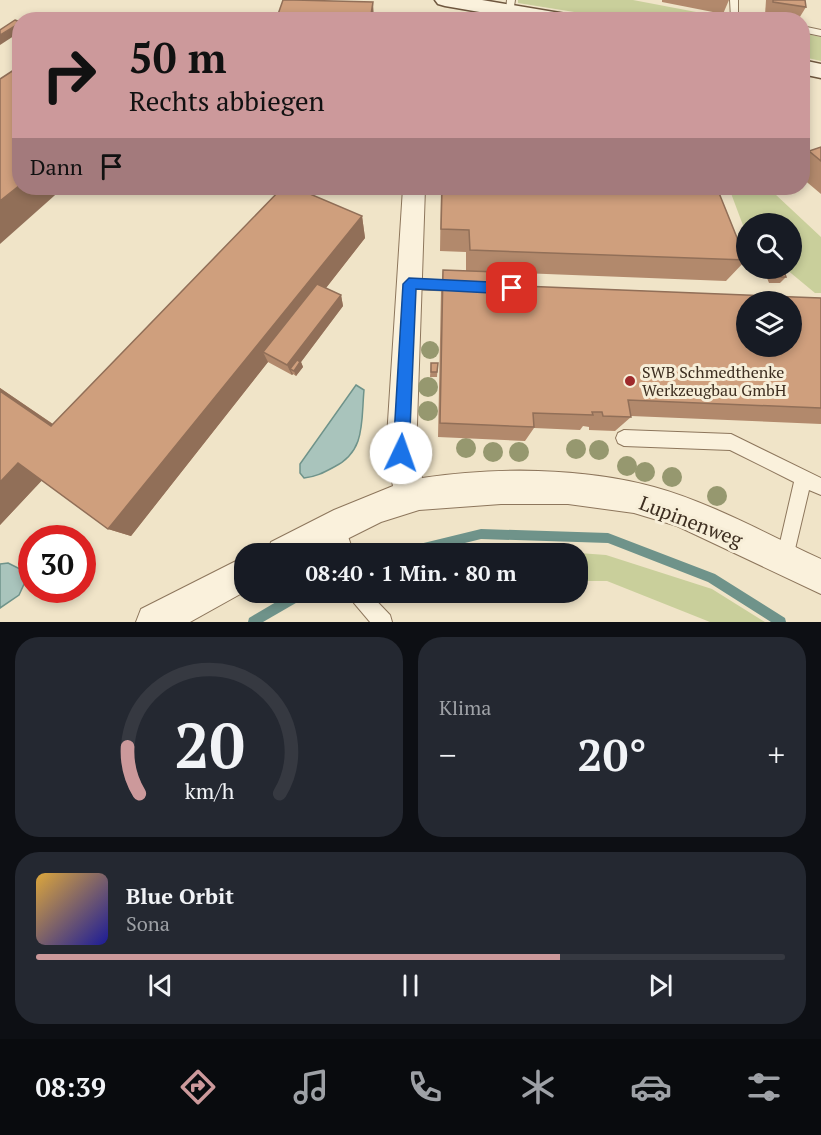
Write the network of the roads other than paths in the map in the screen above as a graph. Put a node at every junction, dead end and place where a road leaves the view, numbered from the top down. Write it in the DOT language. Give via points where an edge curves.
graph roads {
  1 [pos="445,0"];
  2 [pos="511,5"];
  3 [pos="537,12"];
  4 [pos="414,195"];
  5 [pos="409,284"];
  6 [pos="476,287"];
  7 [pos="624,438"];
  8 [pos="803,478"];
  9 [pos="821,487"];
  10 [pos="411,496"];
  11 [pos="341,539"];
  12 [pos="326,543"];
  13 [pos="785,560"];
  14 [pos="821,577"];
  15 [pos="234,579"];
  16 [pos="366,603"];
  17 [pos="154,622"];
  18 [pos="383,622"];
  1 -- 2 [label="main road"];
  2 -- 3 [label="main road"];
  4 -- 5 [label="street"];
  5 -- 6 [label="lane"];
  5 -- 10 [label="street" via="401,453"];
  7 -- 8 [label="lane" via="731,442"];
  8 -- 9 [label="lane"];
  8 -- 13 [label="lane"];
  10 -- 11 [label="street, Lupinenweg"];
  10 -- 13 [label="street, Lupinenweg" via="519,487 581,489 654,503"];
  11 -- 12 [label="street, Lupinenweg"];
  13 -- 14 [label="street, Lupinenweg"];
  15 -- 17 [label="street"];
  16 -- 18 [label="lane"];
}
